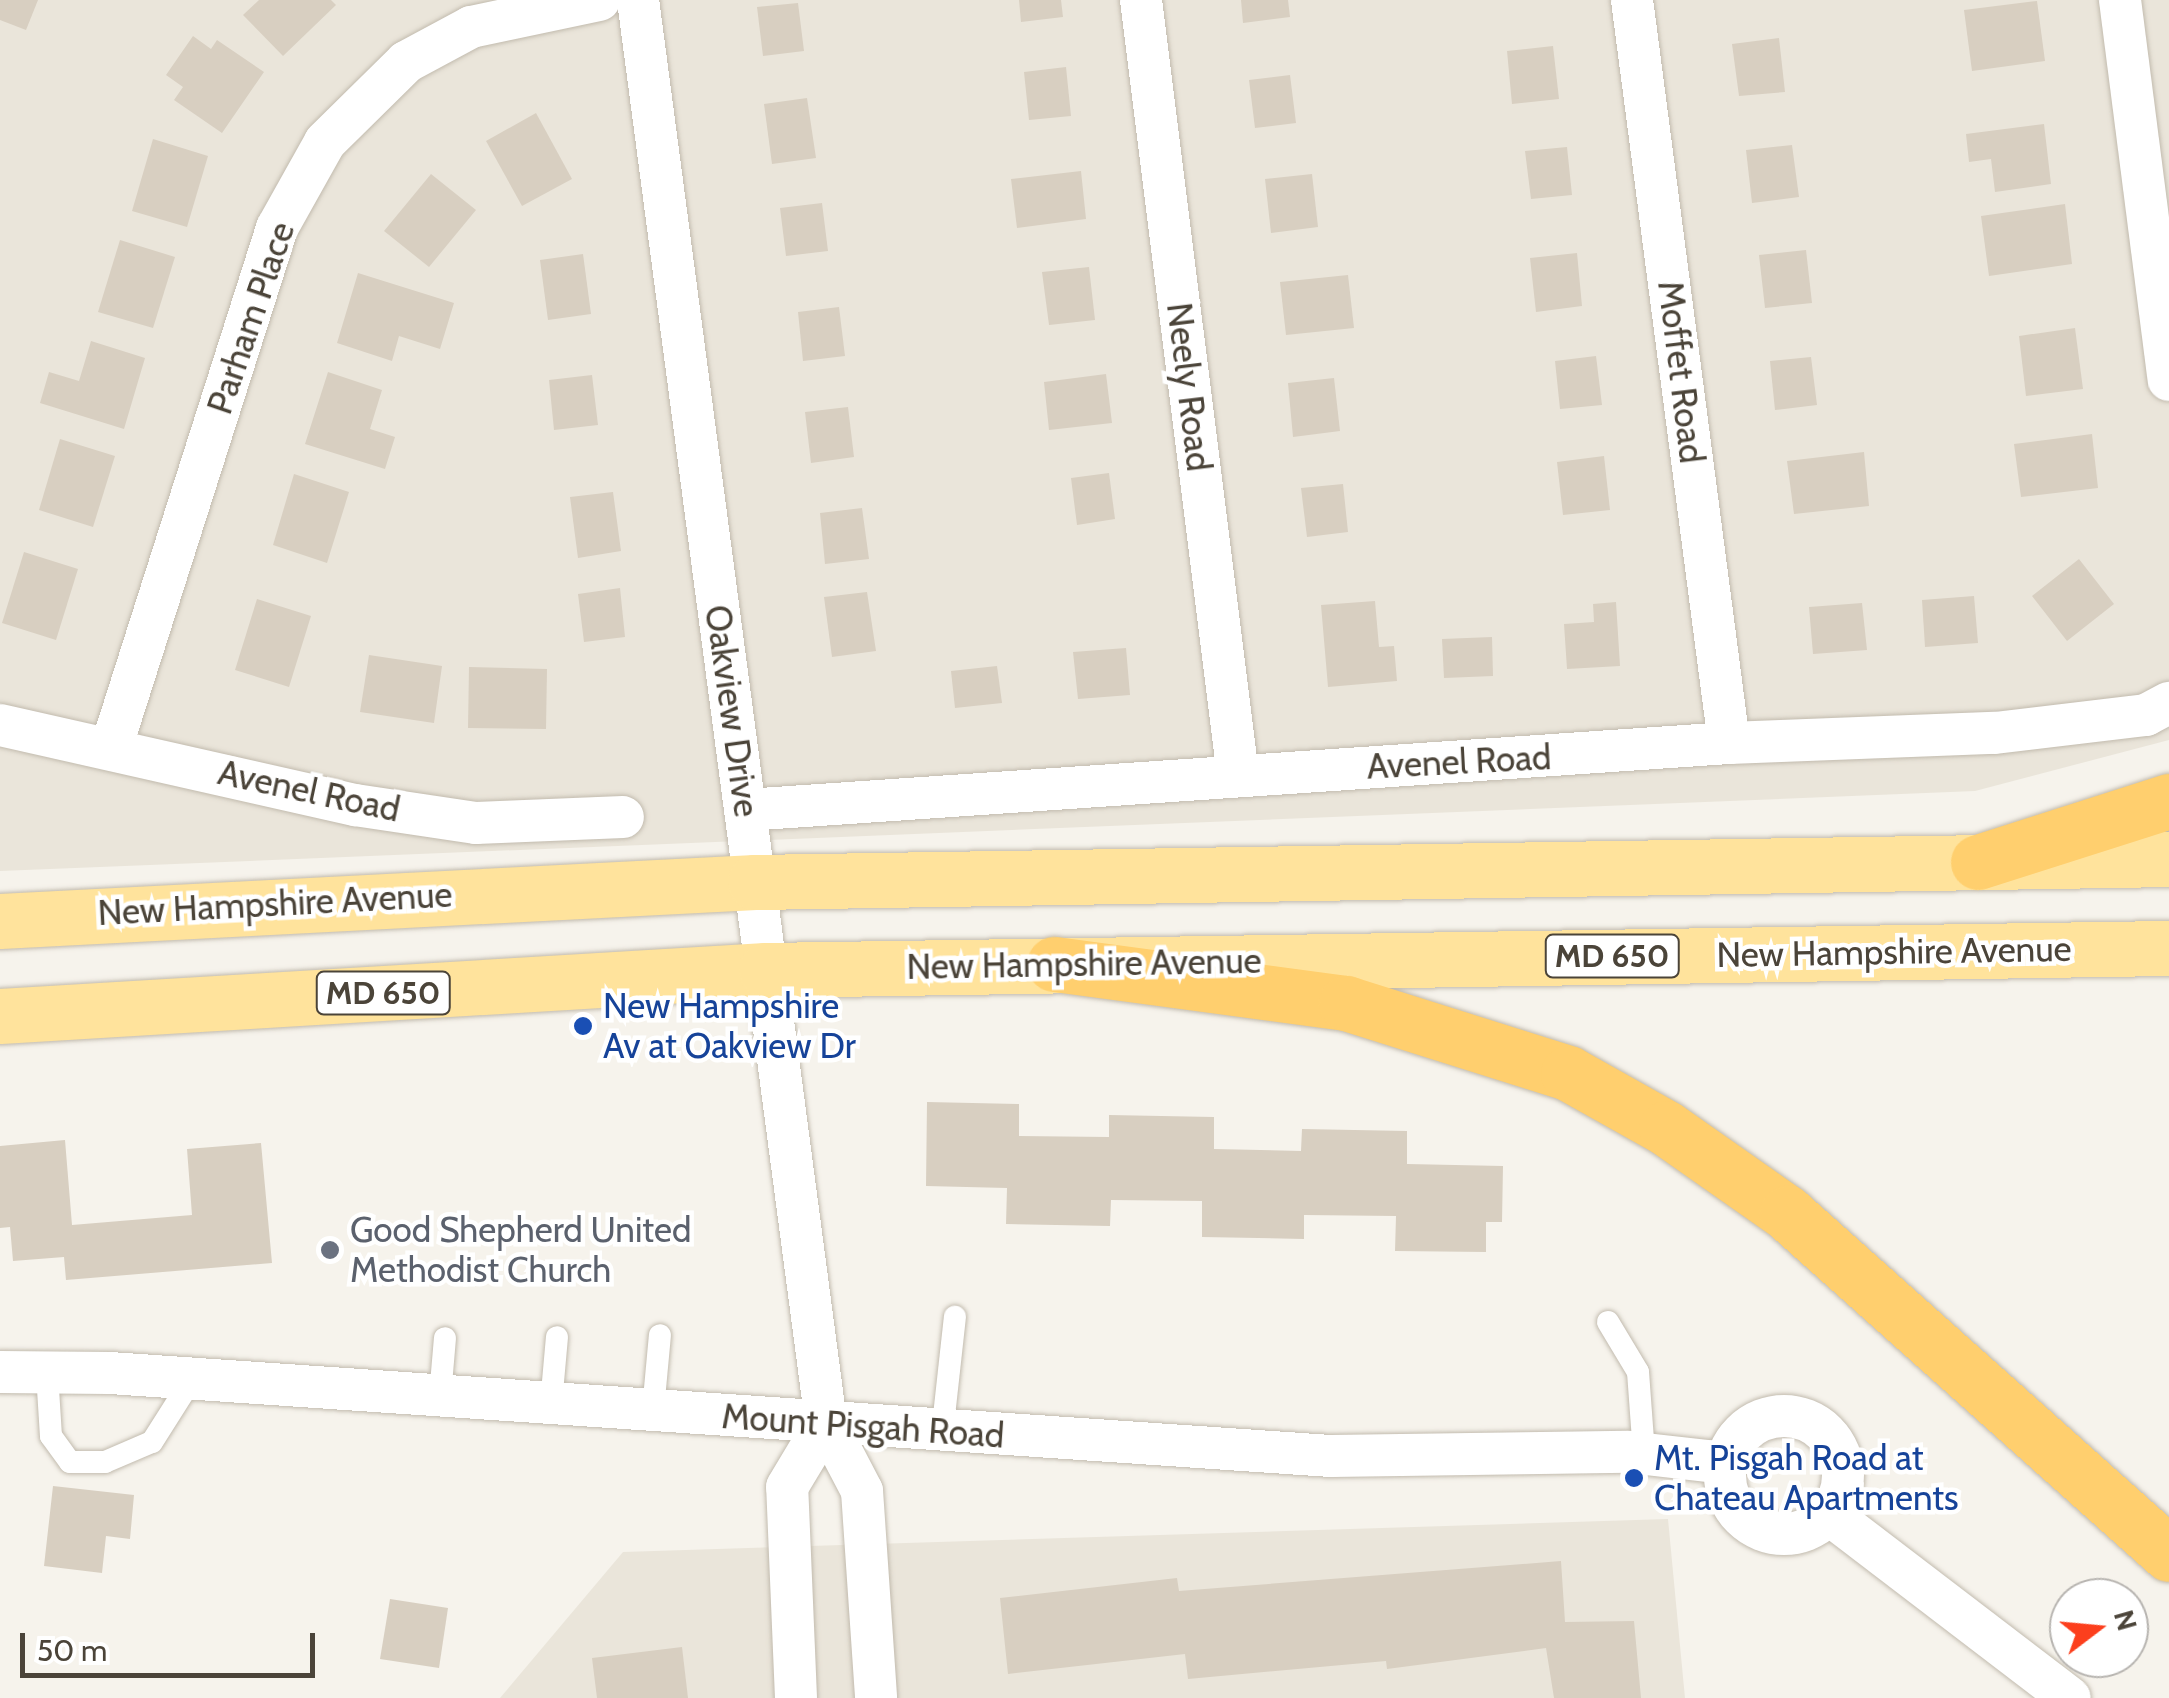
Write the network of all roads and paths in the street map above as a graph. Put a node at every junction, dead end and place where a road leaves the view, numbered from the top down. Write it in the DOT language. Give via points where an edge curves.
graph roads {
  1 [pos="599,0"];
  2 [pos="638,0"];
  3 [pos="1141,0"];
  4 [pos="1632,0"];
  5 [pos="2120,0"];
  6 [pos="2169,380"];
  7 [pos="2169,703"];
  8 [pos="0,725"];
  9 [pos="1729,743"];
  10 [pos="112,745"];
  11 [pos="1238,775"];
  12 [pos="2169,801"];
  13 [pos="746,810"];
  14 [pos="622,818"];
  15 [pos="2169,859"];
  16 [pos="1978,862"];
  17 [pos="755,882"];
  18 [pos="0,921"];
  19 [pos="2169,948"];
  20 [pos="1054,964"];
  21 [pos="766,970"];
  22 [pos="0,1016"];
  23 [pos="956,1317"];
  24 [pos="1608,1322"];
  25 [pos="660,1334"];
  26 [pos="557,1337"];
  27 [pos="445,1338"];
  28 [pos="0,1372"];
  29 [pos="46,1372"];
  30 [pos="192,1379"];
  31 [pos="440,1396"];
  32 [pos="550,1404"];
  33 [pos="652,1410"];
  34 [pos="826,1422"];
  35 [pos="942,1434"];
  36 [pos="1644,1454"];
  37 [pos="1726,1463"];
  38 [pos="1829,1514"];
  39 [pos="2169,1554"];
  40 [pos="796,1698"];
  41 [pos="876,1698"];
  42 [pos="2070,1698"];
  1 -- 10 [label="street, Parham Place" via="471,28 406,62 325,142 277,228"];
  2 -- 13 [label="street, Oakview Drive"];
  3 -- 11 [label="street, Neely Road"];
  4 -- 9 [label="street, Moffet Road"];
  5 -- 6 [label="street"];
  7 -- 9 [label="street, Avenel Road" via="2146,715 1995,733"];
  8 -- 10 [label="street, Avenel Road"];
  9 -- 11 [label="street, Avenel Road"];
  10 -- 14 [label="street, Avenel Road" via="354,805 476,823"];
  11 -- 13 [label="street, Avenel Road"];
  12 -- 16 [label="highway"];
  13 -- 17 [label="street, Oakview Drive"];
  15 -- 16 [label="main road, New Hampshire Avenue"];
  16 -- 17 [label="main road, New Hampshire Avenue"];
  17 -- 18 [label="main road, New Hampshire Avenue"];
  17 -- 21 [label="street, Oakview Drive"];
  19 -- 20 [label="main road, New Hampshire Avenue / MD 650"];
  20 -- 21 [label="main road, New Hampshire Avenue / MD 650"];
  20 -- 39 [label="highway" via="1346,1004 1568,1072 1666,1128 1786,1212"];
  21 -- 22 [label="main road, New Hampshire Avenue / MD 650"];
  21 -- 34 [label="street, Oakview Drive"];
  23 -- 35 [label="lane"];
  24 -- 36 [label="lane" via="1638,1372"];
  25 -- 33 [label="lane"];
  26 -- 32 [label="lane"];
  27 -- 31 [label="lane"];
  28 -- 29 [label="street, Mount Pisgah Road"];
  29 -- 30 [label="street, Mount Pisgah Road"];
  29 -- 30 [label="lane" via="51,1436 70,1462 105,1462 152,1442"];
  30 -- 31 [label="street, Mount Pisgah Road"];
  31 -- 32 [label="street, Mount Pisgah Road"];
  32 -- 33 [label="street, Mount Pisgah Road"];
  33 -- 34 [label="street, Mount Pisgah Road"];
  34 -- 35 [label="street, Mount Pisgah Road"];
  34 -- 40 [label="street" via="786,1486"];
  34 -- 41 [label="street, Oakview Drive" via="862,1491"];
  35 -- 36 [label="street, Mount Pisgah Road" via="1331,1456"];
  36 -- 37 [label="street, Mount Pisgah Road"];
  37 -- 38 [label="street" via="1734,1506 1768,1532 1812,1528"];
  37 -- 38 [label="street" via="1747,1428 1765,1418 1809,1420 1840,1452 1840,1495"];
  38 -- 42 [label="street"];
}
